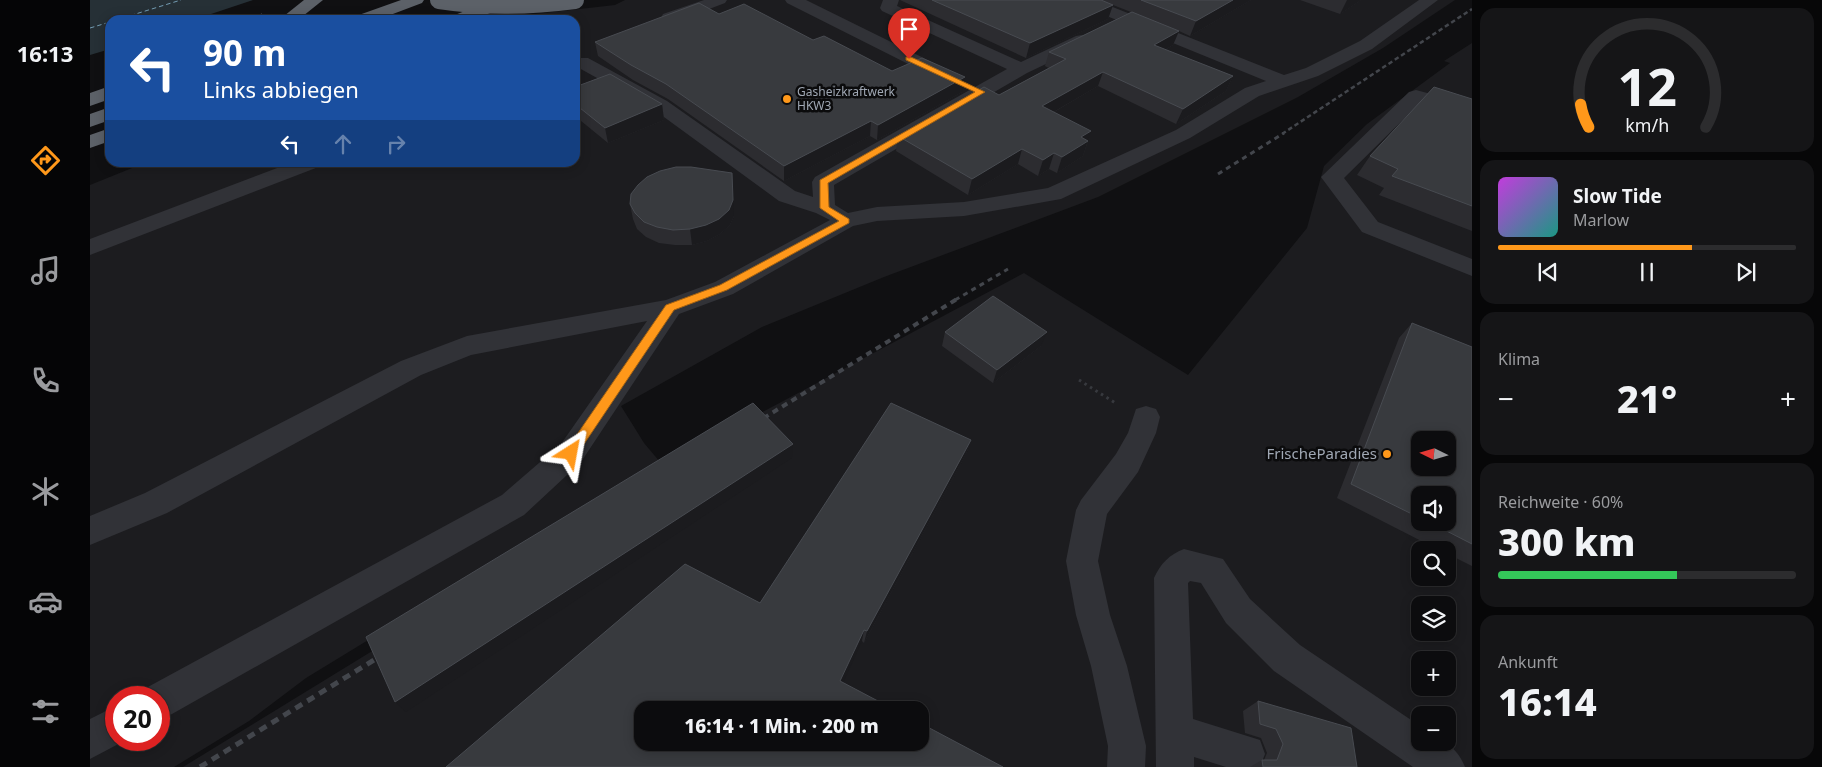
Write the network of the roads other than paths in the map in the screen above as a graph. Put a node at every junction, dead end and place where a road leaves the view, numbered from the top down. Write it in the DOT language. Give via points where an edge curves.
graph roads {
  1 [pos="315,0"];
  2 [pos="416,0"];
  3 [pos="439,0"];
  4 [pos="459,0"];
  5 [pos="508,0"];
  6 [pos="575,0"];
  7 [pos="719,0"];
  8 [pos="793,0"];
  9 [pos="892,0"];
  10 [pos="1081,0"];
  11 [pos="1430,0"];
  12 [pos="294,15"];
  13 [pos="376,15"];
  14 [pos="420,15"];
  15 [pos="470,15"];
  16 [pos="1126,18"];
  17 [pos="652,24"];
  18 [pos="581,58"];
  19 [pos="1020,69"];
  20 [pos="1285,82"];
  21 [pos="981,92"];
  22 [pos="105,94"];
  23 [pos="90,100"];
  24 [pos="1472,110"];
  25 [pos="105,115"];
  26 [pos="90,121"];
  27 [pos="105,136"];
  28 [pos="90,142"];
  29 [pos="105,155"];
  30 [pos="90,160"];
  31 [pos="301,167"];
  32 [pos="824,208"];
  33 [pos="846,221"];
  34 [pos="90,247"];
  35 [pos="1472,268"];
  36 [pos="670,308"];
  37 [pos="1144,425"];
  38 [pos="90,531"];
  39 [pos="170,695"];
  40 [pos="105,731"];
  41 [pos="90,740"];
  42 [pos="1174,750"];
  43 [pos="1246,754"];
  44 [pos="1126,767"];
  45 [pos="1446,767"];
  1 -- 12 [label="highway"];
  2 -- 13 [label="highway"];
  3 -- 6 [label="highway, bridge" via="508,7"];
  4 -- 14 [label="highway"];
  5 -- 15 [label="highway"];
  7 -- 17 [label="street"];
  8 -- 21 [label="street"];
  9 -- 19 [label="street" via="888,8"];
  10 -- 16 [label="street"];
  11 -- 20 [label="street" via="1366,45"];
  16 -- 19 [label="street"];
  16 -- 20 [label="street"];
  18 -- 32 [label="street" via="660,105 786,196"];
  19 -- 21 [label="street"];
  20 -- 33 [label="street" via="1252,92 1182,134 1053,194 964,209 877,214"];
  21 -- 32 [label="street" via="824,182"];
  22 -- 23 [label="highway"];
  24 -- 35 [label="street" via="1416,96 1332,177 1370,228"];
  25 -- 26 [label="highway"];
  27 -- 28 [label="highway"];
  29 -- 30 [label="highway"];
  31 -- 34 [label="street"];
  32 -- 33 [label="street"];
  33 -- 36 [label="street" via="724,288"];
  36 -- 38 [label="street" via="467,346 411,368 156,503"];
  36 -- 39 [label="street" via="571,453 513,505"];
  37 -- 44 [label="street" via="1127,462 1092,510 1082,561 1092,615 1109,666 1127,746"];
  40 -- 41 [label="street"];
  42 -- 43 [label="street"];
  42 -- 45 [label="street" via="1171,578 1184,564 1211,570 1238,611 1287,658"];
}
